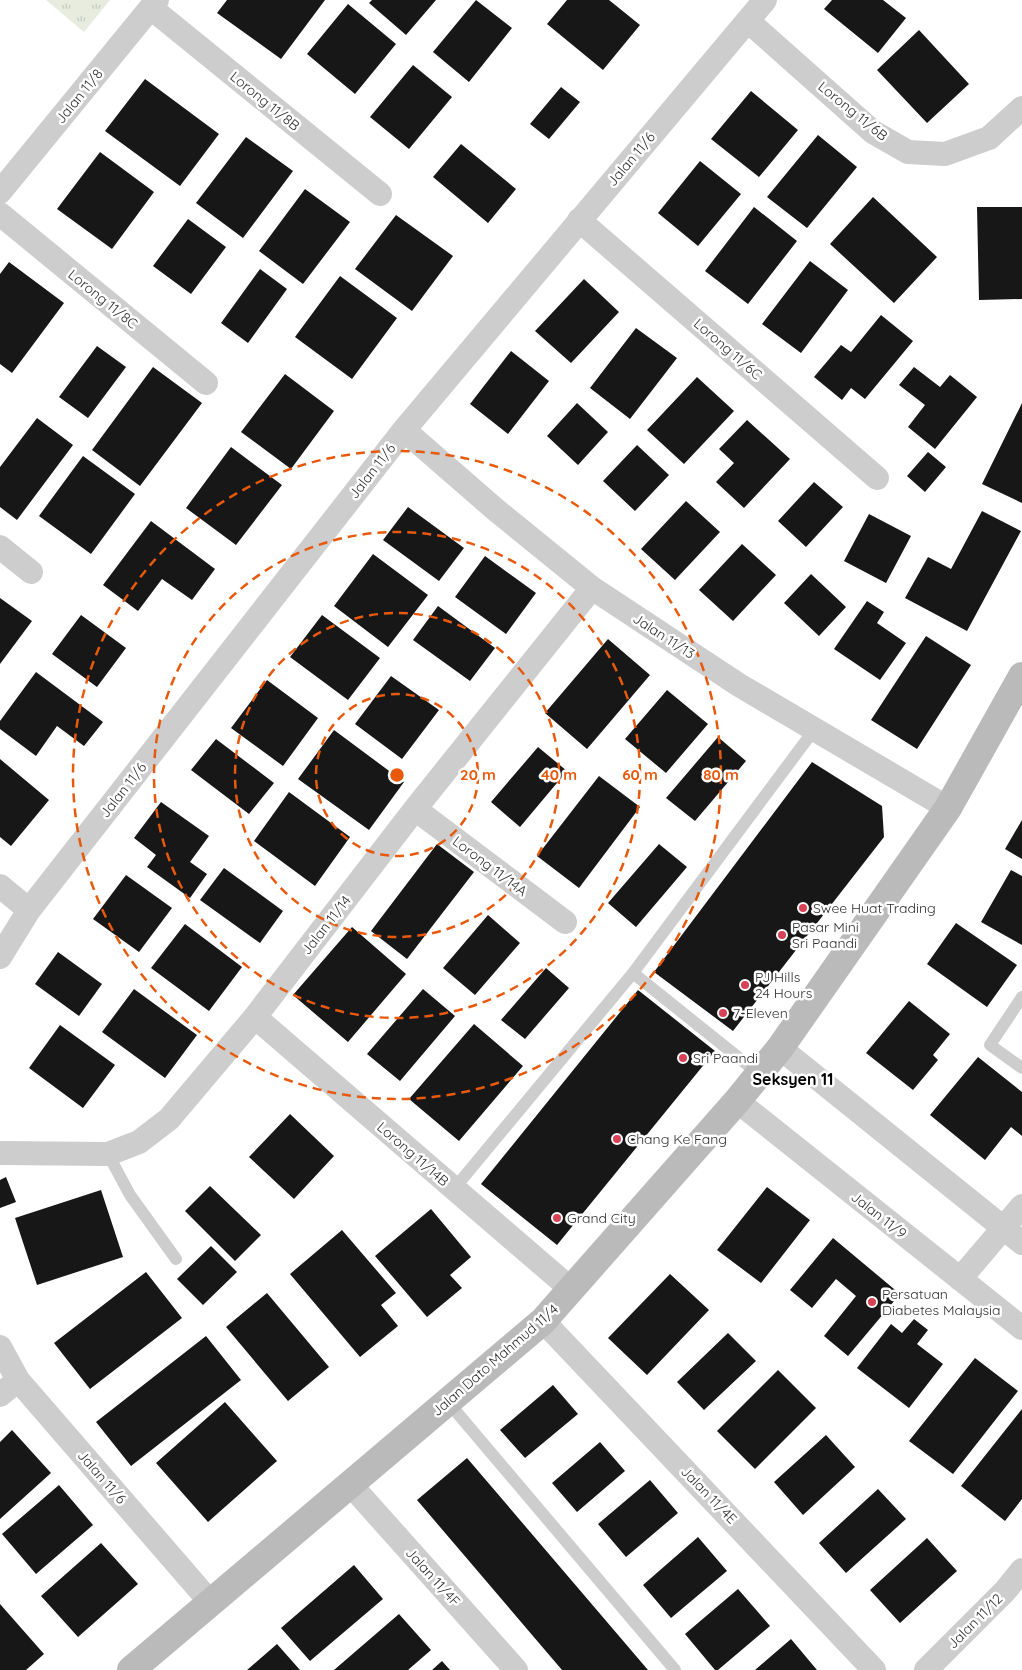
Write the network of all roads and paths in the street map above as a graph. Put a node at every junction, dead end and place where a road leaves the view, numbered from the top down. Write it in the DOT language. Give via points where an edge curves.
graph roads {
  1 [pos="765,0"];
  2 [pos="154,4"];
  3 [pos="748,21"];
  4 [pos="1022,108"];
  5 [pos="0,192"];
  6 [pos="380,194"];
  7 [pos="0,214"];
  8 [pos="579,220"];
  9 [pos="206,383"];
  10 [pos="404,430"];
  11 [pos="877,478"];
  12 [pos="0,547"];
  13 [pos="31,572"];
  14 [pos="592,588"];
  15 [pos="1022,676"];
  16 [pos="814,730"];
  17 [pos="948,808"];
  18 [pos="416,810"];
  19 [pos="0,886"];
  20 [pos="29,910"];
  21 [pos="565,922"];
  22 [pos="0,957"];
  23 [pos="633,973"];
  24 [pos="1022,997"];
  25 [pos="255,1017"];
  26 [pos="780,1048"];
  27 [pos="1022,1068"];
  28 [pos="759,1074"];
  29 [pos="737,1102"];
  30 [pos="0,1153"];
  31 [pos="108,1154"];
  32 [pos="454,1189"];
  33 [pos="1022,1206"];
  34 [pos="1003,1228"];
  35 [pos="1022,1244"];
  36 [pos="176,1259"];
  37 [pos="960,1279"];
  38 [pos="572,1290"];
  39 [pos="543,1321"];
  40 [pos="1022,1328"];
  41 [pos="0,1347"];
  42 [pos="18,1380"];
  43 [pos="0,1395"];
  44 [pos="448,1402"];
  45 [pos="350,1484"];
  46 [pos="1022,1570"];
  47 [pos="211,1603"];
  48 [pos="131,1670"];
  49 [pos="516,1670"];
  50 [pos="675,1670"];
  51 [pos="874,1670"];
  52 [pos="926,1670"];
  1 -- 3 [label="street, Jalan 11/6"];
  2 -- 5 [label="street, Jalan 11/8"];
  2 -- 6 [label="street, Lorong 11/8B"];
  3 -- 4 [label="street, Lorong 11/6B" via="873,132 908,152 945,154 989,138"];
  3 -- 8 [label="street, Jalan 11/6"];
  7 -- 9 [label="street, Lorong 11/8C"];
  8 -- 10 [label="street, Jalan 11/6"];
  8 -- 11 [label="street, Lorong 11/6C"];
  10 -- 14 [label="street, Jalan 11/13"];
  10 -- 20 [label="street, Jalan 11/6"];
  12 -- 13 [label="street"];
  14 -- 16 [label="street, Jalan 11/13"];
  14 -- 18 [label="street, Jalan 11/14"];
  15 -- 17 [label="street, Jalan Dato Mahmud 11/4"];
  16 -- 17 [label="street, Jalan 11/13"];
  16 -- 23 [label="lane"];
  17 -- 26 [label="street, Jalan Dato Mahmud 11/4"];
  18 -- 21 [label="street, Lorong 11/14A"];
  18 -- 25 [label="street, Jalan 11/14"];
  19 -- 20 [label="street"];
  20 -- 22 [label="street, Jalan 11/6"];
  23 -- 28 [label="lane"];
  23 -- 32 [label="lane"];
  24 -- 27 [label="lane" via="990,1045"];
  25 -- 31 [label="street, Jalan 11/14" via="169,1119 139,1142"];
  25 -- 32 [label="street, Lorong 11/14B"];
  26 -- 28 [label="street, Jalan Dato Mahmud 11/4"];
  26 -- 34 [label="street"];
  28 -- 29 [label="street, Jalan Dato Mahmud 11/4"];
  29 -- 37 [label="street, Jalan 11/9"];
  29 -- 38 [label="street, Jalan Dato Mahmud 11/4"];
  30 -- 31 [label="street, Jalan 11/14"];
  31 -- 36 [label="lane" via="130,1196"];
  32 -- 38 [label="street, Lorong 11/14B"];
  33 -- 34 [label="street"];
  34 -- 35 [label="street"];
  34 -- 37 [label="street"];
  37 -- 40 [label="street, Jalan 11/9"];
  38 -- 39 [label="street, Jalan Dato Mahmud 11/4"];
  39 -- 44 [label="street, Jalan Dato Mahmud 11/4"];
  39 -- 51 [label="street, Jalan 11/4E"];
  41 -- 42 [label="street, Jalan 11/6"];
  42 -- 43 [label="street"];
  42 -- 47 [label="street, Jalan 11/6"];
  44 -- 45 [label="street, Jalan Dato Mahmud 11/4"];
  44 -- 50 [label="lane"];
  45 -- 47 [label="street, Jalan Dato Mahmud 11/4"];
  45 -- 49 [label="street, Jalan 11/4F"];
  46 -- 52 [label="street, Jalan 11/12"];
  47 -- 48 [label="street, Jalan Dato Mahmud 11/4"];
}
